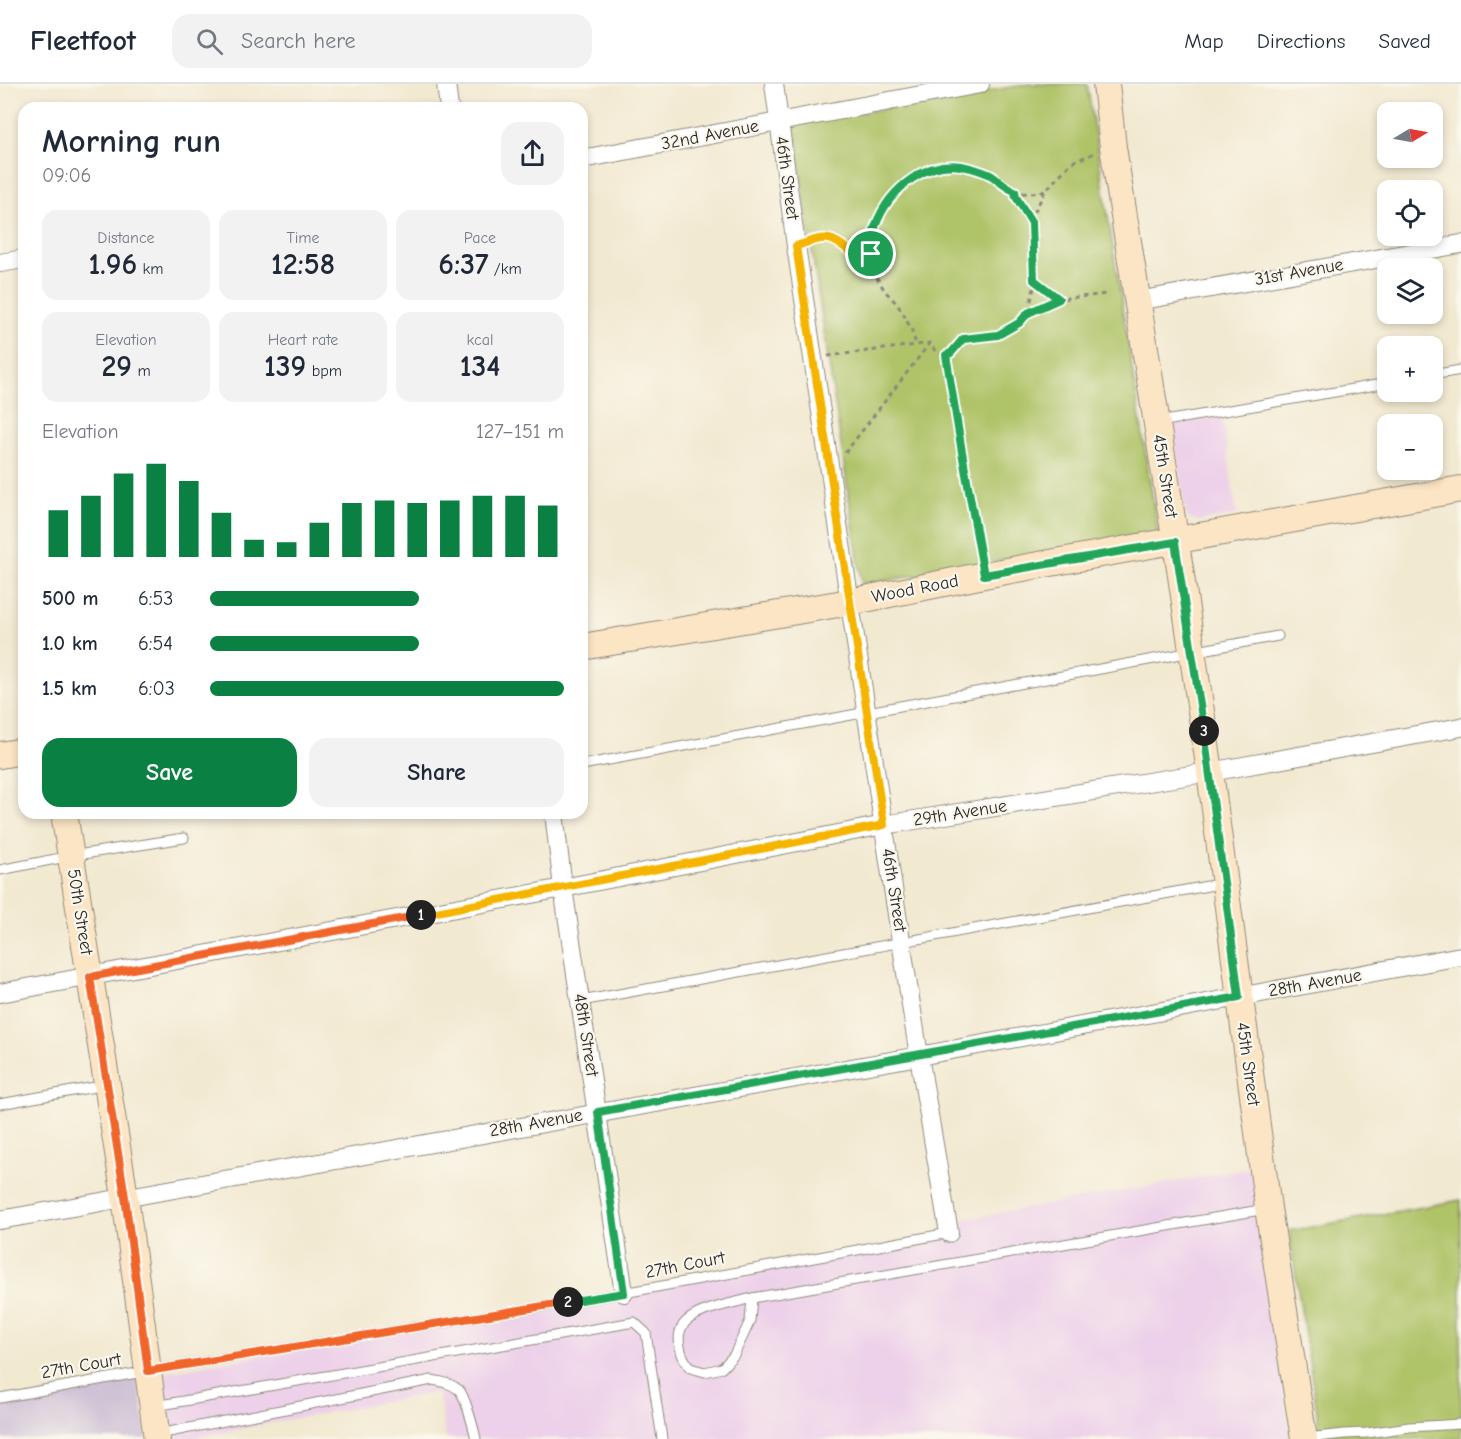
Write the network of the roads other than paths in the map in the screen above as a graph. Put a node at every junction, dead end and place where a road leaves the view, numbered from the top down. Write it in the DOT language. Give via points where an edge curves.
graph roads {
  1 [pos="446,84"];
  2 [pos="774,84"];
  3 [pos="980,84"];
  4 [pos="1106,84"];
  5 [pos="448,102"];
  6 [pos="779,122"];
  7 [pos="588,158"];
  8 [pos="1461,244"];
  9 [pos="18,260"];
  10 [pos="0,263"];
  11 [pos="1137,301"];
  12 [pos="1461,370"];
  13 [pos="1443,373"];
  14 [pos="1377,385"];
  15 [pos="1157,423"];
  16 [pos="1461,489"];
  17 [pos="1175,542"];
  18 [pos="850,602"];
  19 [pos="1278,636"];
  20 [pos="588,646"];
  21 [pos="1192,653"];
  22 [pos="867,713"];
  23 [pos="1461,727"];
  24 [pos="18,752"];
  25 [pos="0,755"];
  26 [pos="588,764"];
  27 [pos="1210,772"];
  28 [pos="65,819"];
  29 [pos="555,819"];
  30 [pos="884,825"];
  31 [pos="184,838"];
  32 [pos="71,856"];
  33 [pos="0,870"];
  34 [pos="1224,883"];
  35 [pos="564,888"];
  36 [pos="901,941"];
  37 [pos="1461,957"];
  38 [pos="90,977"];
  39 [pos="0,993"];
  40 [pos="1239,997"];
  41 [pos="581,1001"];
  42 [pos="919,1056"];
  43 [pos="108,1084"];
  44 [pos="0,1104"];
  45 [pos="598,1112"];
  46 [pos="125,1197"];
  47 [pos="1268,1208"];
  48 [pos="0,1220"];
  49 [pos="949,1233"];
  50 [pos="624,1293"];
  51 [pos="752,1298"];
  52 [pos="148,1371"];
  53 [pos="0,1398"];
  54 [pos="153,1406"];
  55 [pos="1461,1424"];
  56 [pos="1366,1436"];
  57 [pos="157,1437"];
  58 [pos="476,1439"];
  59 [pos="662,1439"];
  60 [pos="1304,1439"];
  1 -- 5 [label="street"];
  2 -- 6 [label="street, 46th Street"];
  3 -- 6 [label="street, 32nd Avenue"];
  4 -- 11 [label="street, 45th Street"];
  6 -- 7 [label="street, 32nd Avenue"];
  6 -- 18 [label="street, 46th Street"];
  8 -- 11 [label="street, 31st Avenue"];
  9 -- 10 [label="street"];
  11 -- 15 [label="street, 45th Street"];
  12 -- 13 [label="lane"];
  14 -- 15 [label="lane"];
  15 -- 17 [label="street, 45th Street"];
  16 -- 17 [label="street, Wood Road"];
  17 -- 18 [label="street, Wood Road"];
  17 -- 21 [label="street, 45th Street"];
  18 -- 20 [label="street, Wood Road"];
  18 -- 22 [label="street, 46th Street"];
  19 -- 21 [label="lane"];
  21 -- 22 [label="lane"];
  21 -- 27 [label="street, 45th Street"];
  22 -- 26 [label="lane"];
  22 -- 30 [label="street, 46th Street"];
  23 -- 27 [label="street, 29th Avenue"];
  24 -- 25 [label="street"];
  27 -- 30 [label="street, 29th Avenue"];
  27 -- 34 [label="street, 45th Street"];
  28 -- 32 [label="street, 50th Street"];
  29 -- 35 [label="street, 48th Street"];
  30 -- 35 [label="street, 29th Avenue"];
  30 -- 36 [label="street, 46th Street"];
  31 -- 32 [label="lane"];
  32 -- 33 [label="lane"];
  32 -- 38 [label="street, 50th Street"];
  34 -- 36 [label="lane"];
  34 -- 40 [label="street, 45th Street"];
  35 -- 38 [label="street, 29th Avenue"];
  35 -- 41 [label="street, 48th Street"];
  36 -- 41 [label="lane"];
  36 -- 42 [label="street, 46th Street"];
  37 -- 40 [label="street, 28th Avenue"];
  38 -- 39 [label="street, 29th Avenue"];
  38 -- 43 [label="street, 50th Street"];
  40 -- 42 [label="street, 28th Avenue"];
  40 -- 47 [label="street, 45th Street"];
  41 -- 45 [label="street, 48th Street"];
  42 -- 45 [label="street, 28th Avenue"];
  42 -- 49 [label="street, 46th Street"];
  43 -- 44 [label="lane"];
  43 -- 46 [label="street, 50th Street"];
  45 -- 46 [label="street, 28th Avenue"];
  45 -- 50 [label="street, 48th Street"];
  46 -- 48 [label="street, 28th Avenue"];
  46 -- 52 [label="street, 50th Street"];
  47 -- 51 [label="lane"];
  47 -- 60 [label="street, 45th Street"];
  49 -- 50 [label="lane, 27th Court"];
  50 -- 52 [label="lane, 27th Court"];
  51 -- 51 [label="lane" via="709,1310 690,1318 682,1327 681,1353 690,1368 705,1372 722,1368 734,1355 750,1321"];
  52 -- 53 [label="lane, 27th Court"];
  52 -- 54 [label="street, 50th Street"];
  54 -- 57 [label="street, 50th Street"];
  54 -- 59 [label="lane" via="634,1322 646,1334"];
  55 -- 56 [label="lane" via="1409,1427"];
  56 -- 60 [label="lane" via="1344,1434"];
  57 -- 58 [label="lane" via="432,1380 460,1391"];
}
